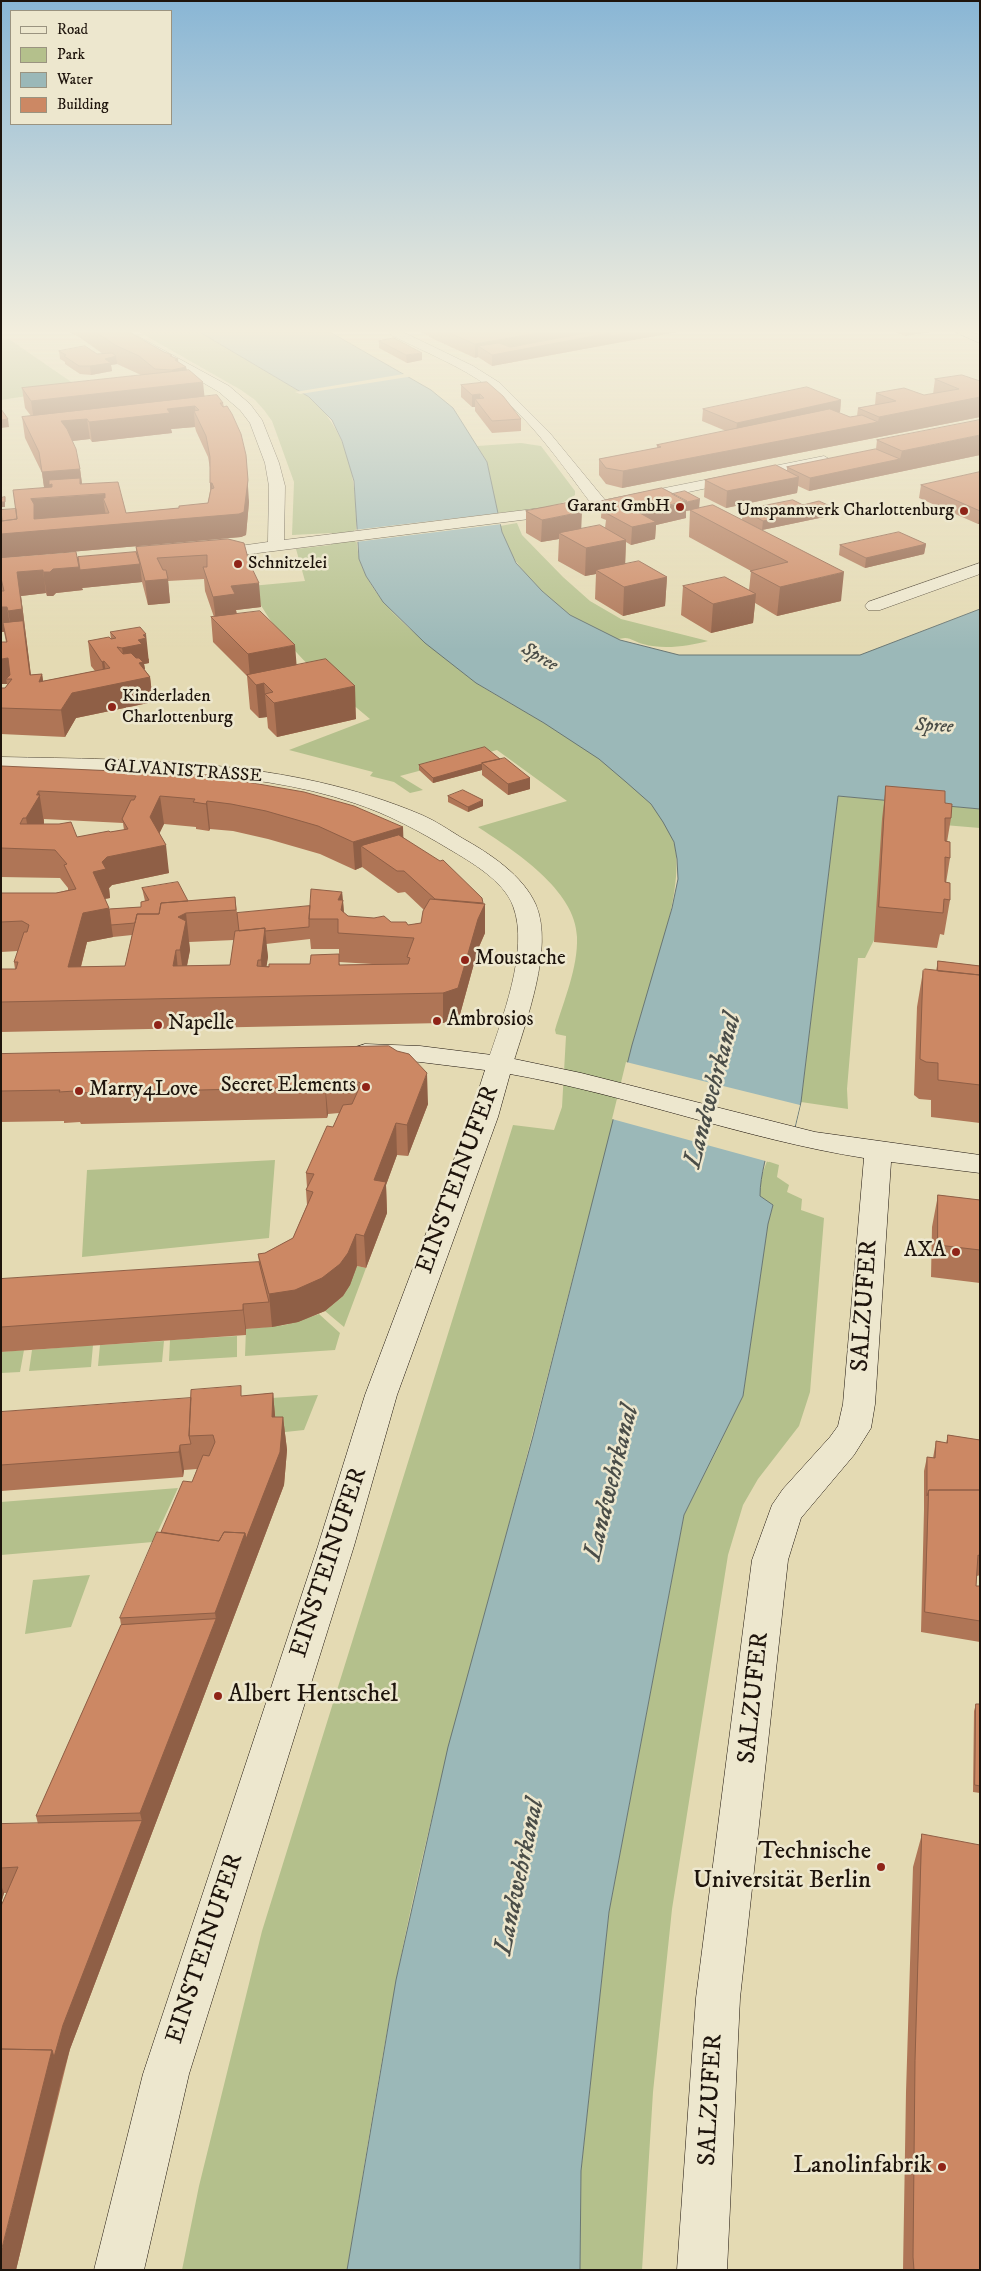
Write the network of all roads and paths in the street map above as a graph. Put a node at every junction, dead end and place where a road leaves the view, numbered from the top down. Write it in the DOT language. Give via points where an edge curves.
graph roads {
  1 [pos="263,438"];
  2 [pos="546,438"];
  3 [pos="834,458"];
  4 [pos="601,505"];
  5 [pos="277,546"];
  6 [pos="190,556"];
  7 [pos="980,568"];
  8 [pos="874,606"];
  9 [pos="1,763"];
  10 [pos="340,1053"];
  11 [pos="500,1064"];
  12 [pos="878,1152"];
  13 [pos="980,1164"];
  14 [pos="119,2270"];
  15 [pos="702,2270"];
  1 -- 5 [label="street" via="277,486"];
  2 -- 4 [label="street"];
  3 -- 4 [label="street"];
  4 -- 5 [label="street"];
  5 -- 6 [label="street"];
  7 -- 8 [label="street"];
  9 -- 11 [label="street, GALVANISTRASSE" via="231,772 341,792 388,806 445,835 475,855 513,888 525,906 530,923 530,949"];
  10 -- 11 [label="street" via="394,1052"];
  11 -- 12 [label="street" via="793,1136"];
  11 -- 14 [label="street, EINSTEINUFER" via="484,1117 381,1394 336,1546 166,2074"];
  12 -- 13 [label="street"];
  12 -- 15 [label="street, SALZUFER" via="859,1404 854,1428 784,1515 770,1560 718,1998"];
}
